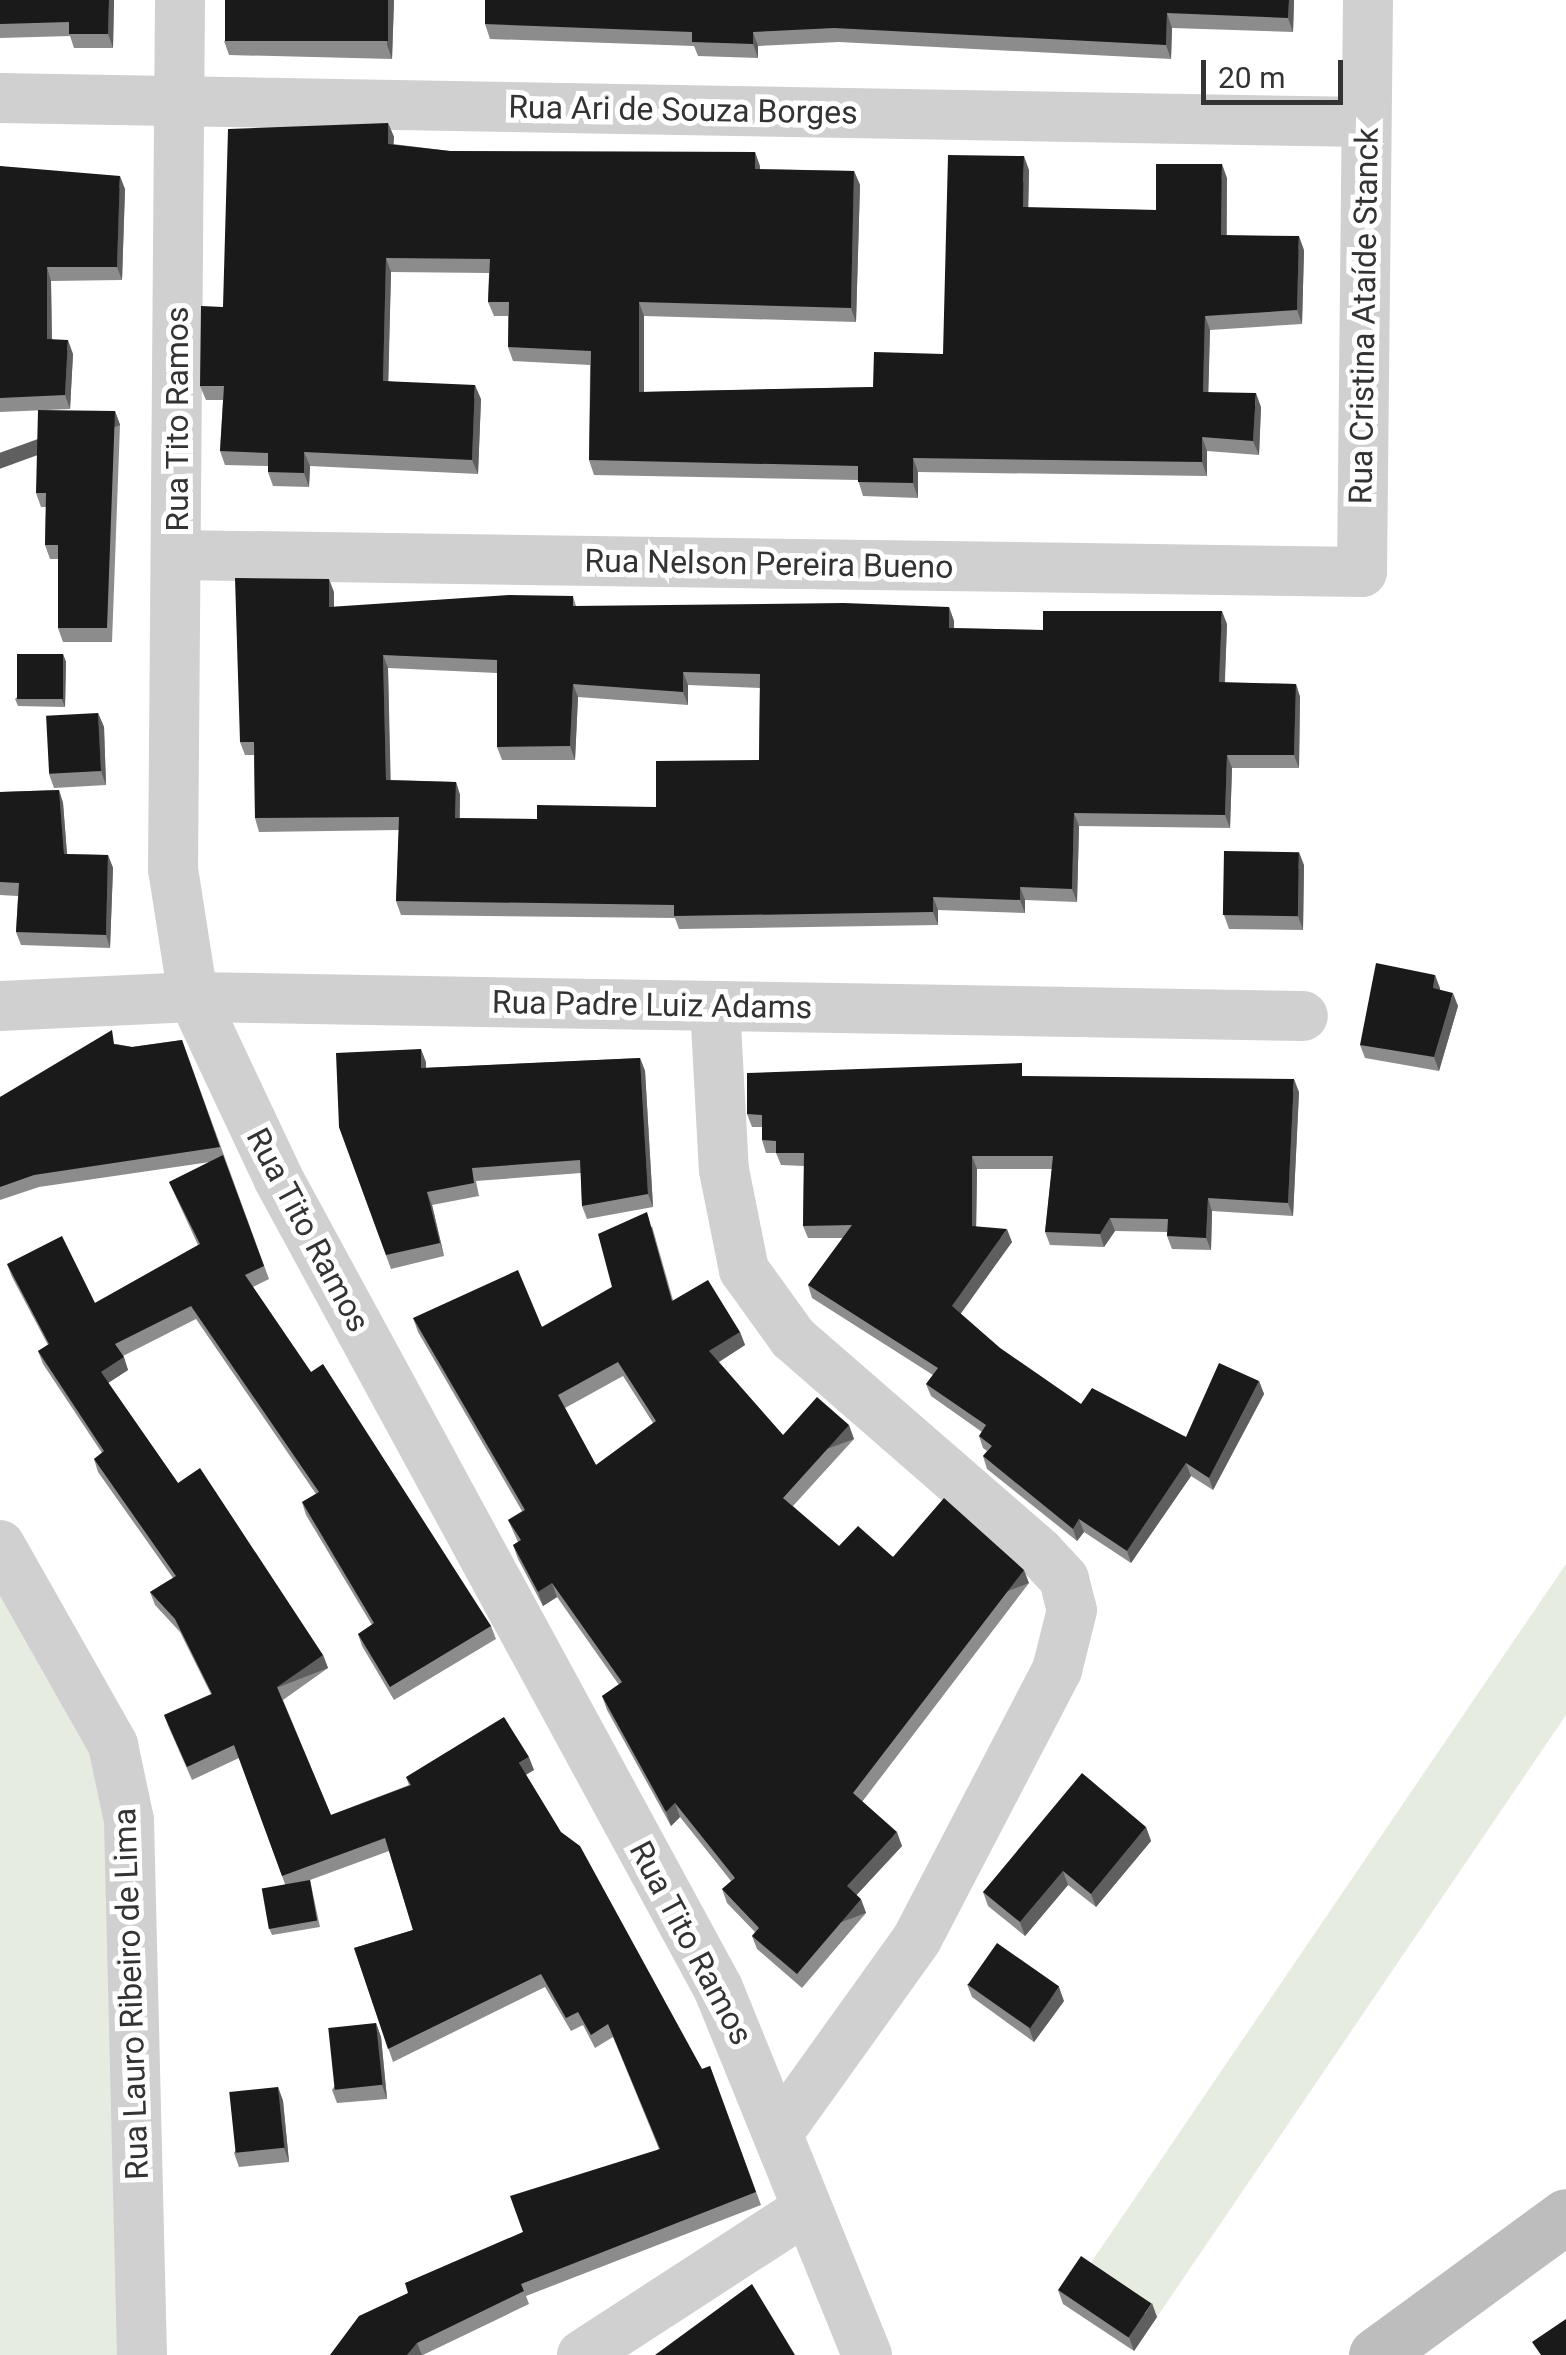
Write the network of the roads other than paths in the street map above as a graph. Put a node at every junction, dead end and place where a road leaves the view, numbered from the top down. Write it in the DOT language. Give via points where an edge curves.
graph roads {
  1 [pos="180,0"];
  2 [pos="1368,0"];
  3 [pos="0,98"];
  4 [pos="180,101"];
  5 [pos="1366,122"];
  6 [pos="176,555"];
  7 [pos="1362,572"];
  8 [pos="192,998"];
  9 [pos="0,1006"];
  10 [pos="715,1006"];
  11 [pos="1303,1016"];
  12 [pos="0,1545"];
  13 [pos="779,2132"];
  14 [pos="804,2212"];
  15 [pos="1566,2216"];
  16 [pos="142,2355"];
  17 [pos="582,2355"];
  18 [pos="867,2355"];
  19 [pos="1376,2355"];
  1 -- 4 [label="street, Rua Tito Ramos"];
  2 -- 5 [label="street, Rua Cristina Ataíde Stanck"];
  3 -- 4 [label="street, Rua Ari de Souza Borges"];
  4 -- 5 [label="street, Rua Ari de Souza Borges"];
  4 -- 6 [label="street, Rua Tito Ramos"];
  5 -- 7 [label="street, Rua Cristina Ataíde Stanck"];
  6 -- 7 [label="street, Rua Nelson Pereira Bueno"];
  6 -- 8 [label="street, Rua Tito Ramos" via="173,869"];
  8 -- 9 [label="street, Rua Padre Luiz Adams"];
  8 -- 10 [label="street, Rua Padre Luiz Adams"];
  8 -- 13 [label="street, Rua Tito Ramos" via="278,1178 718,1988"];
  10 -- 11 [label="street, Rua Padre Luiz Adams"];
  10 -- 13 [label="street" via="726,1190 751,1282 794,1338 1040,1553 1064,1579 1072,1610 1056,1670 917,1939"];
  12 -- 16 [label="street, Rua Lauro Ribeiro de Lima" via="113,1745 128,1820"];
  13 -- 14 [label="street, Rua Tito Ramos"];
  14 -- 17 [label="street"];
  14 -- 18 [label="street, Rua Tito Ramos"];
  15 -- 19 [label="main road"];
}
